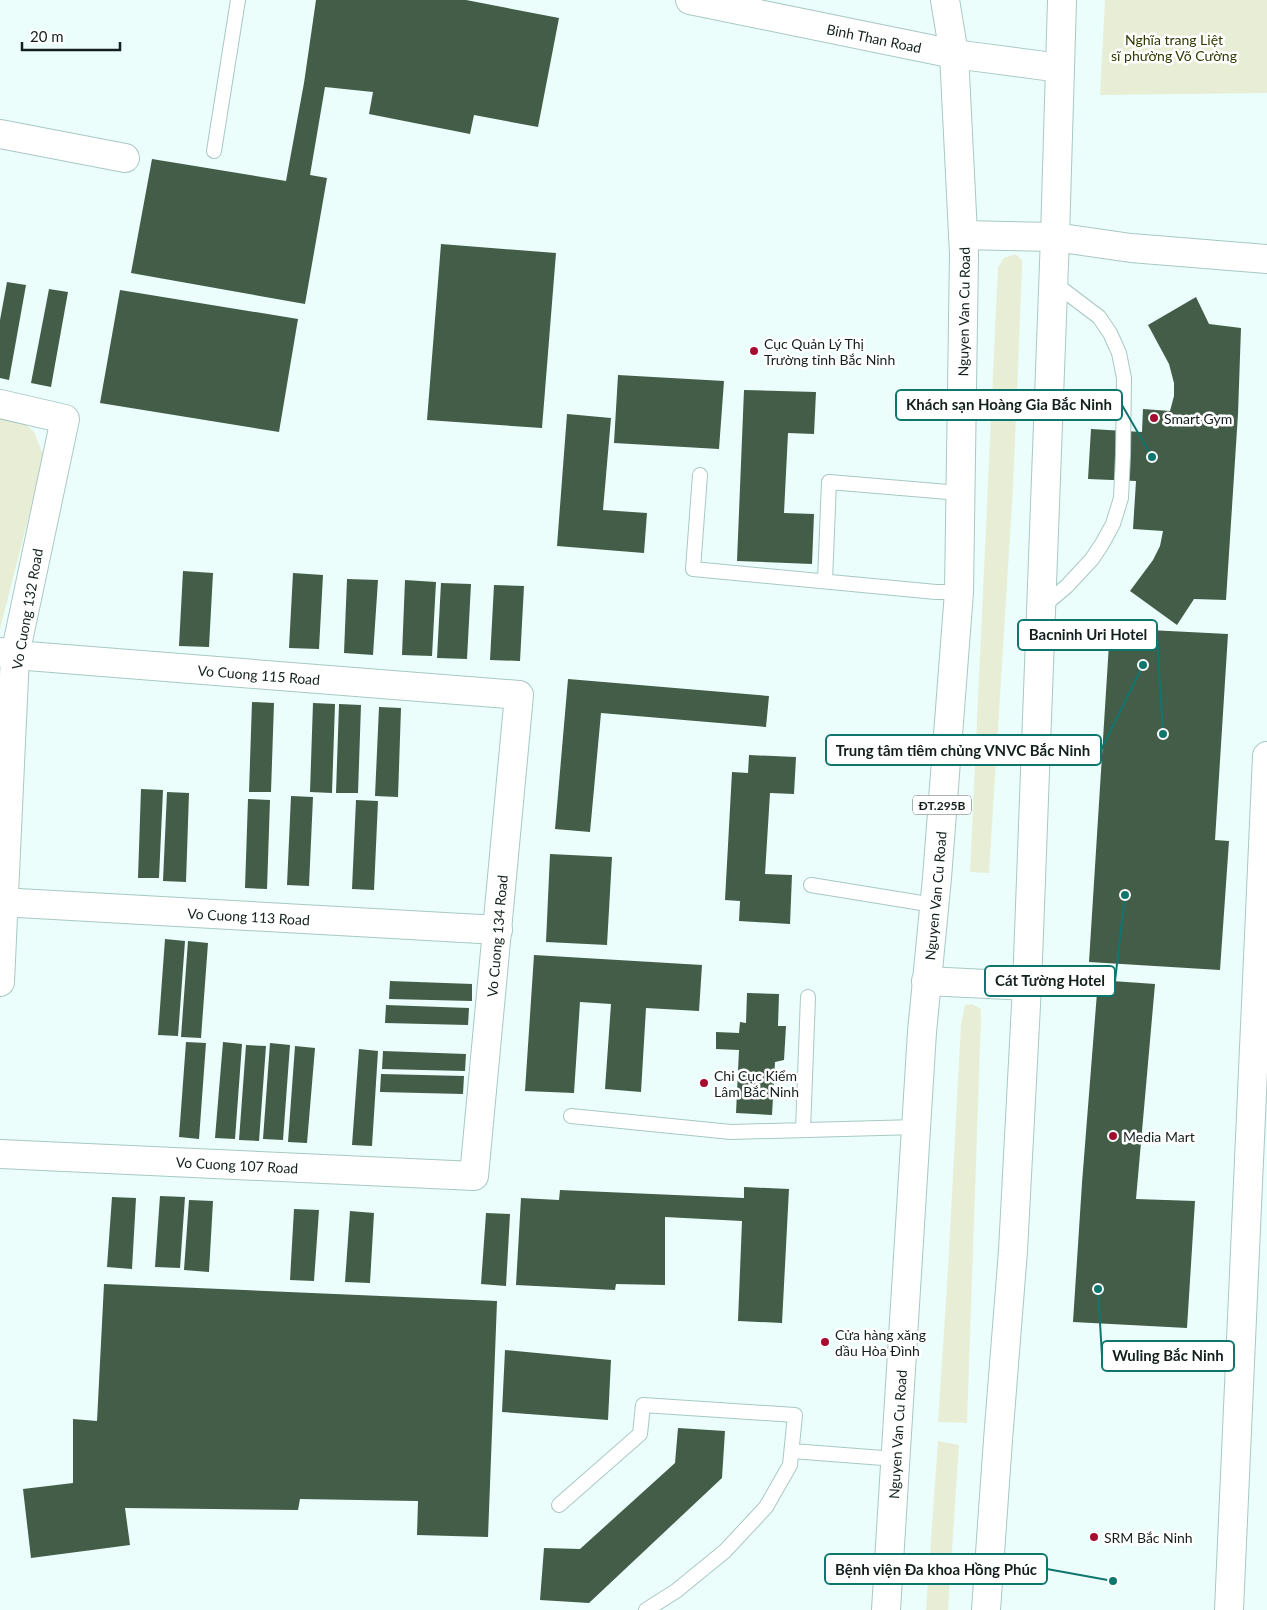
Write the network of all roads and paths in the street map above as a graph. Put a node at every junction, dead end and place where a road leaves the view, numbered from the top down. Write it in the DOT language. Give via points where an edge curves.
graph roads {
  1 [pos="238,0"];
  2 [pos="690,0"];
  3 [pos="945,0"];
  4 [pos="1062,0"];
  5 [pos="954,54"];
  6 [pos="1060,68"];
  7 [pos="0,134"];
  8 [pos="214,151"];
  9 [pos="125,158"];
  10 [pos="963,235"];
  11 [pos="1056,237"];
  12 [pos="1267,259"];
  13 [pos="1054,283"];
  14 [pos="0,404"];
  15 [pos="700,475"];
  16 [pos="960,493"];
  17 [pos="825,581"];
  18 [pos="959,592"];
  19 [pos="1042,607"];
  20 [pos="8,653"];
  21 [pos="519,695"];
  22 [pos="1267,756"];
  23 [pos="811,886"];
  24 [pos="2,902"];
  25 [pos="934,905"];
  26 [pos="498,930"];
  27 [pos="926,981"];
  28 [pos="0,982"];
  29 [pos="1027,986"];
  30 [pos="808,997"];
  31 [pos="571,1116"];
  32 [pos="916,1127"];
  33 [pos="803,1130"];
  34 [pos="0,1154"];
  35 [pos="474,1176"];
  36 [pos="792,1451"];
  37 [pos="896,1459"];
  38 [pos="559,1505"];
  39 [pos="646,1610"];
  40 [pos="886,1610"];
  41 [pos="986,1610"];
  42 [pos="1229,1610"];
  1 -- 8 [label="lane"];
  2 -- 5 [label="street, Binh Than Road"];
  3 -- 5 [label="street, Nguyen Van Cu Road / ĐT.295B"];
  4 -- 6 [label="street"];
  5 -- 6 [label="street, Binh Than Road"];
  5 -- 10 [label="street, Nguyen Van Cu Road / ĐT.295B"];
  6 -- 11 [label="street"];
  7 -- 9 [label="street"];
  10 -- 11 [label="street"];
  10 -- 16 [label="street, Nguyen Van Cu Road / ĐT.295B"];
  11 -- 12 [label="street" via="1131,248"];
  11 -- 13 [label="street"];
  13 -- 19 [label="street"];
  13 -- 19 [label="lane" via="1099,317 1119,353 1124,378 1123,456 1121,498 1106,538 1080,572"];
  14 -- 20 [label="street, Vo Cuong 132 Road" via="65,419"];
  15 -- 17 [label="lane" via="693,568"];
  16 -- 17 [label="lane" via="829,482"];
  16 -- 18 [label="street, Nguyen Van Cu Road / ĐT.295B"];
  17 -- 18 [label="lane"];
  18 -- 25 [label="street, Nguyen Van Cu Road / ĐT.295B"];
  19 -- 29 [label="street"];
  20 -- 21 [label="street, Vo Cuong 115 Road"];
  20 -- 24 [label="street, Vo Cuong 132 Road"];
  21 -- 26 [label="street, Vo Cuong 134 Road"];
  22 -- 42 [label="street"];
  23 -- 25 [label="lane"];
  24 -- 26 [label="street, Vo Cuong 113 Road"];
  24 -- 28 [label="street, Vo Cuong 132 Road"];
  25 -- 27 [label="street, Nguyen Van Cu Road / ĐT.295B"];
  26 -- 35 [label="street, Vo Cuong 134 Road"];
  27 -- 29 [label="street"];
  27 -- 32 [label="street, Nguyen Van Cu Road / ĐT.295B"];
  29 -- 41 [label="street" via="1013,1251"];
  30 -- 33 [label="lane"];
  31 -- 33 [label="lane" via="731,1132"];
  32 -- 33 [label="lane"];
  32 -- 37 [label="street, Nguyen Van Cu Road / ĐT.295B"];
  34 -- 35 [label="street, Vo Cuong 107 Road"];
  36 -- 37 [label="lane"];
  36 -- 38 [label="lane" via="795,1415 643,1405 640,1434"];
  36 -- 39 [label="lane" via="790,1465 766,1506 725,1551 676,1591"];
  37 -- 40 [label="street, Nguyen Van Cu Road / ĐT.295B"];
}
